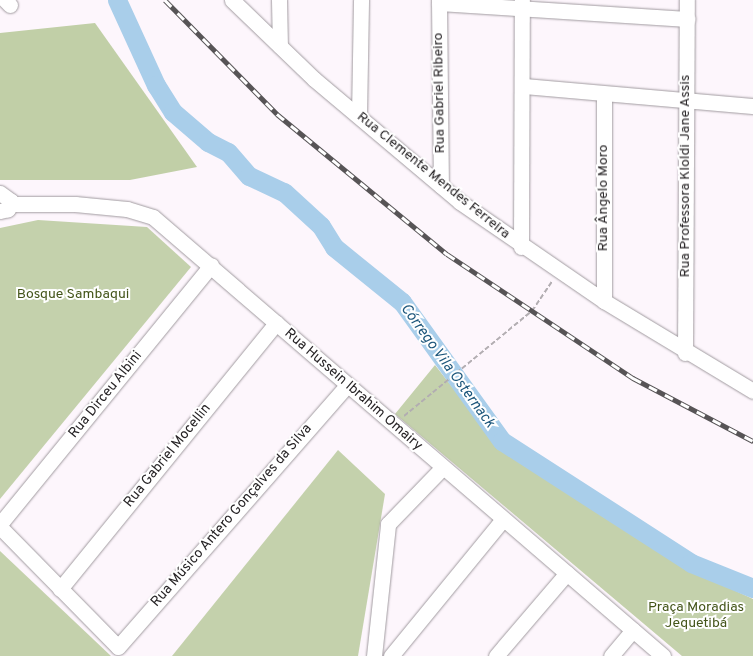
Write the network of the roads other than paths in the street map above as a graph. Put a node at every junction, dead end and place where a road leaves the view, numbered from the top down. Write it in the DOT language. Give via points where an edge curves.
graph roads {
  1 [pos="232,0"];
  2 [pos="279,0"];
  3 [pos="361,0"];
  4 [pos="687,0"];
  5 [pos="439,1"];
  6 [pos="522,3"];
  7 [pos="687,19"];
  8 [pos="280,46"];
  9 [pos="523,86"];
  10 [pos="604,95"];
  11 [pos="686,102"];
  12 [pos="753,106"];
  13 [pos="359,116"];
  14 [pos="441,186"];
  15 [pos="0,193"];
  16 [pos="6,208"];
  17 [pos="521,247"];
  18 [pos="211,265"];
  19 [pos="604,302"];
  20 [pos="276,323"];
  21 [pos="685,353"];
  22 [pos="347,386"];
  23 [pos="753,392"];
  24 [pos="442,467"];
  25 [pos="503,519"];
  26 [pos="0,525"];
  27 [pos="567,573"];
  28 [pos="60,589"];
  29 [pos="633,630"];
  30 [pos="374,656"];
  31 [pos="391,656"];
  32 [pos="496,656"];
  33 [pos="611,656"];
  34 [pos="663,656"];
  1 -- 8 [label="street, Rua Clemente Mendes Ferreira"];
  2 -- 8 [label="street"];
  3 -- 13 [label="street"];
  4 -- 7 [label="street, Rua Professora Kloldi Jane Assis"];
  5 -- 6 [label="street"];
  5 -- 14 [label="street, Rua Gabriel Ribeiro"];
  6 -- 7 [label="street"];
  6 -- 9 [label="street"];
  7 -- 11 [label="street, Rua Professora Kloldi Jane Assis"];
  8 -- 13 [label="street, Rua Clemente Mendes Ferreira"];
  9 -- 10 [label="street"];
  9 -- 17 [label="street"];
  10 -- 11 [label="street"];
  10 -- 19 [label="street, Rua Ângelo Moro"];
  11 -- 12 [label="street"];
  11 -- 21 [label="street, Rua Professora Kloldi Jane Assis"];
  13 -- 14 [label="street, Rua Clemente Mendes Ferreira"];
  14 -- 17 [label="street, Rua Clemente Mendes Ferreira"];
  15 -- 16 [label="street" via="8,195"];
  16 -- 18 [label="street, Rua Hussein Ibrahim Omairy" via="127,209 153,217"];
  17 -- 19 [label="street, Rua Clemente Mendes Ferreira"];
  18 -- 20 [label="street, Rua Hussein Ibrahim Omairy"];
  18 -- 26 [label="street, Rua Dirceu Albini"];
  19 -- 21 [label="street, Rua Clemente Mendes Ferreira"];
  20 -- 22 [label="street, Rua Hussein Ibrahim Omairy"];
  20 -- 28 [label="street, Rua Gabriel Mocellin"];
  21 -- 23 [label="street, Rua Clemente Mendes Ferreira"];
  22 -- 24 [label="street, Rua Hussein Ibrahim Omairy"];
  22 -- 28 [label="street, Rua Músico Antero Gonçalves da Silva" via="118,647"];
  24 -- 25 [label="street, Rua Hussein Ibrahim Omairy"];
  24 -- 30 [label="street" via="388,524"];
  25 -- 27 [label="street, Rua Hussein Ibrahim Omairy"];
  25 -- 31 [label="street"];
  26 -- 28 [label="street"];
  27 -- 29 [label="street, Rua Hussein Ibrahim Omairy"];
  27 -- 32 [label="street"];
  29 -- 33 [label="street"];
  29 -- 34 [label="street, Rua Hussein Ibrahim Omairy"];
}
